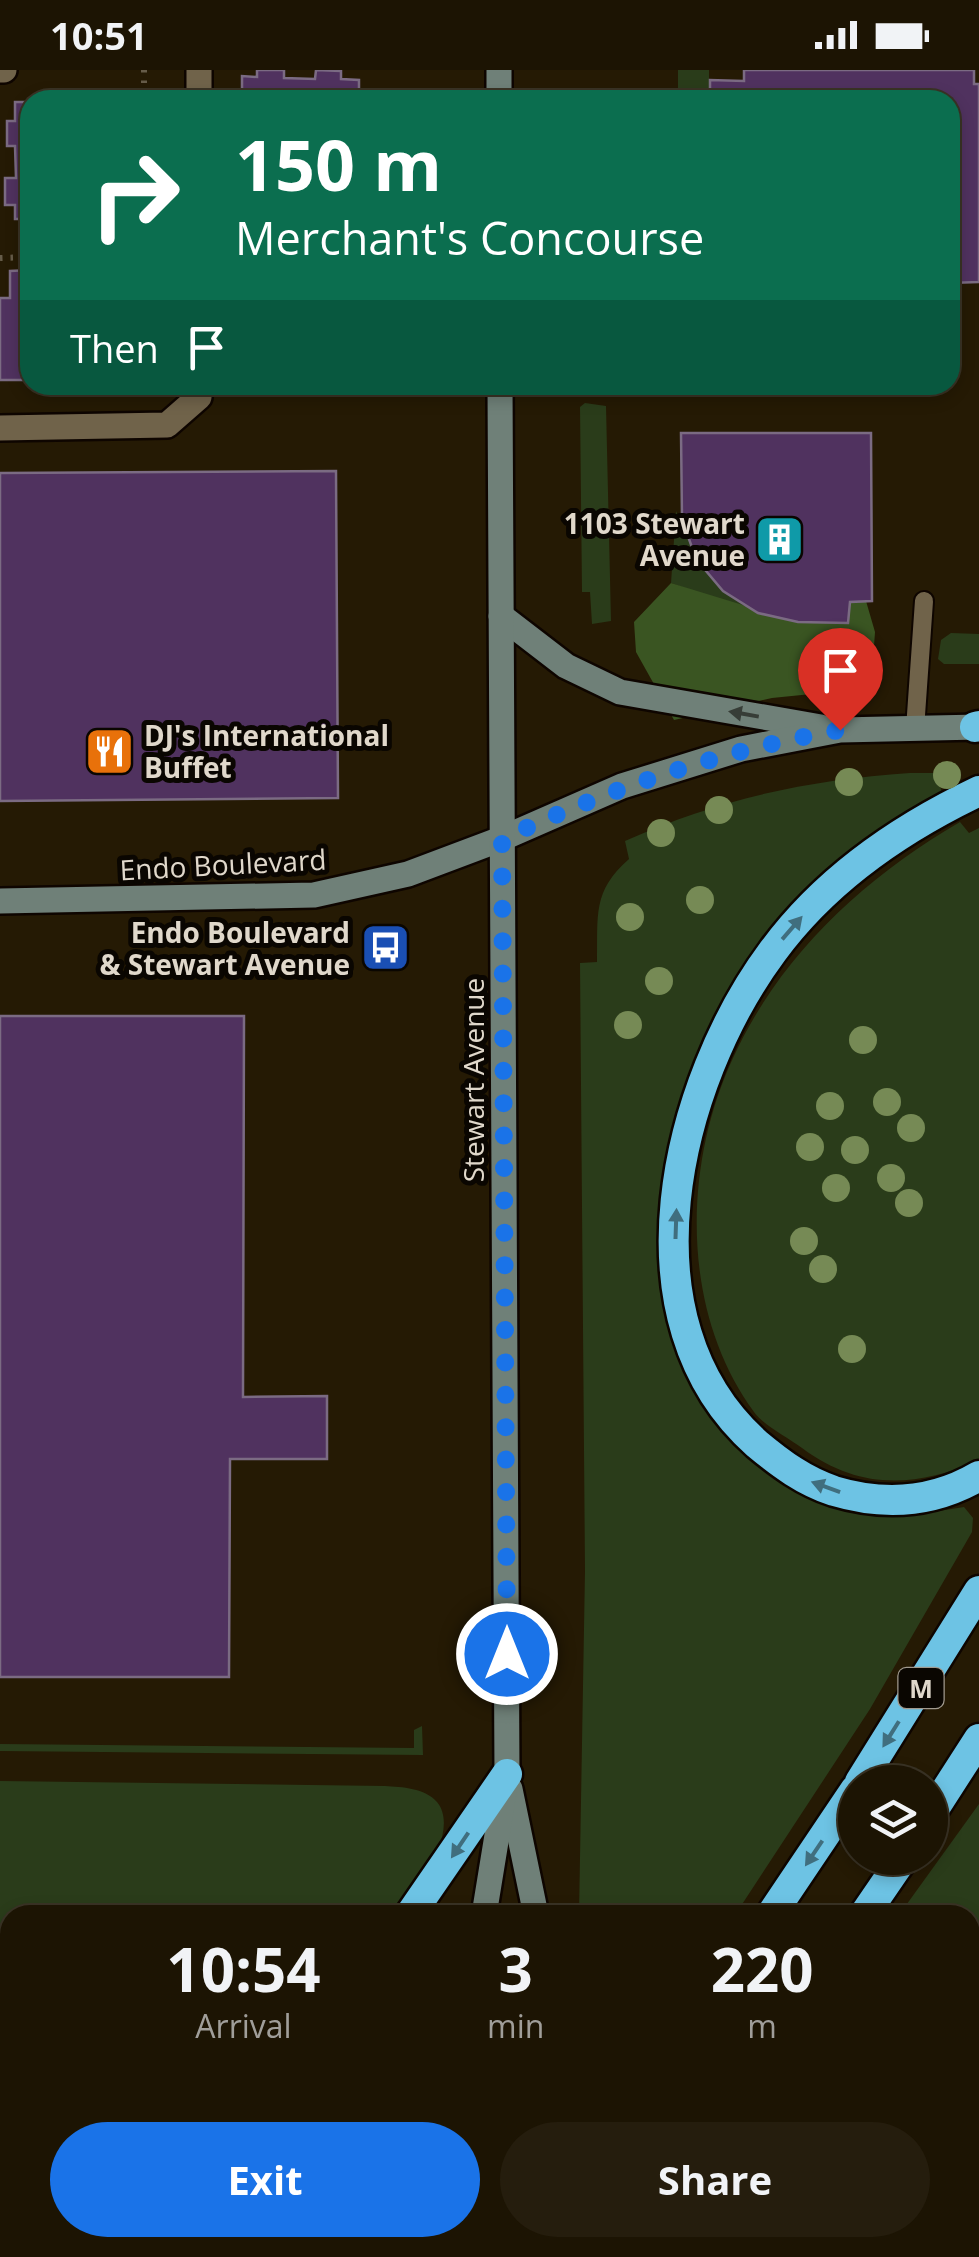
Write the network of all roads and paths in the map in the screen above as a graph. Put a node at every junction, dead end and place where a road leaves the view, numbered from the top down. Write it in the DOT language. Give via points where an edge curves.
graph roads {
  1 [pos="196,395"];
  2 [pos="500,395"];
  3 [pos="0,428"];
  4 [pos="924,601"];
  5 [pos="501,616"];
  6 [pos="978,727"];
  7 [pos="915,729"];
  8 [pos="840,730"];
  9 [pos="979,791"];
  10 [pos="502,839"];
  11 [pos="0,901"];
  12 [pos="979,1476"];
  13 [pos="979,1591"];
  14 [pos="979,1739"];
  15 [pos="871,1765"];
  16 [pos="508,1774"];
  17 [pos="948,1788"];
  18 [pos="838,1815"];
  19 [pos="891,1875"];
  20 [pos="417,1905"];
  21 [pos="486,1905"];
  22 [pos="534,1905"];
  23 [pos="778,1905"];
  24 [pos="871,1905"];
  1 -- 3 [label="street" via="166,425"];
  2 -- 5 [label="main road, Stewart Avenue"];
  4 -- 7 [label="lane"];
  8 -- 5 [label="main road, one-way" via="620,692 566,666"];
  5 -- 10 [label="main road, Stewart Avenue"];
  6 -- 7 [label="main road"];
  7 -- 8 [label="main road"];
  8 -- 10 [label="main road, Endo Boulevard" via="662,772"];
  12 -- 9 [label="highway, one-way" via="941,1495 883,1500 823,1487 784,1466 731,1417 704,1375 686,1326 676,1242 691,1121 723,1033 757,974 796,923 856,865"];
  10 -- 11 [label="main road, Endo Boulevard" via="408,874 314,895"];
  10 -- 16 [label="main road, Stewart Avenue"];
  13 -- 15 [label="highway, M, one-way"];
  14 -- 17 [label="highway"];
  16 -- 20 [label="highway, one-way"];
  16 -- 21 [label="main road, Stewart Avenue"];
  16 -- 22 [label="main road, Stewart Avenue"];
  18 -- 23 [label="highway, one-way"];
  19 -- 24 [label="highway"];
}
